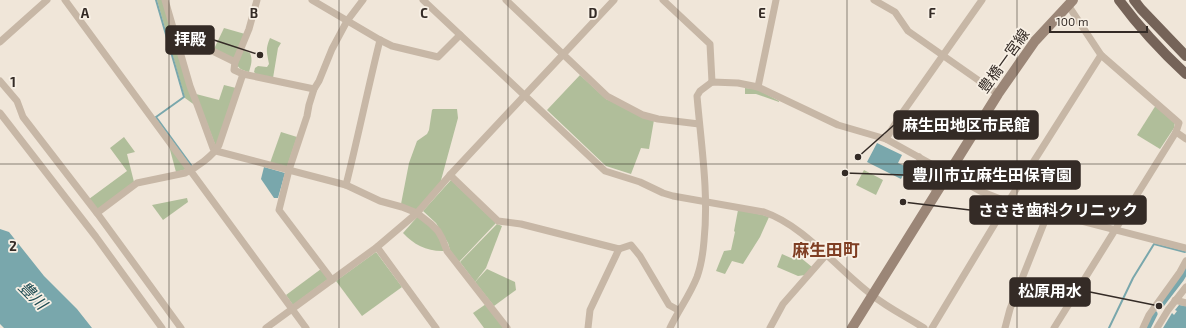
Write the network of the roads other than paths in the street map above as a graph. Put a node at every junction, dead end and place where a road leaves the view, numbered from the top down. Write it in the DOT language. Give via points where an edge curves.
graph roads {
  1 [pos="47,0"];
  2 [pos="65,0"];
  3 [pos="165,0"];
  4 [pos="257,0"];
  5 [pos="312,0"];
  6 [pos="363,0"];
  7 [pos="423,0"];
  8 [pos="506,0"];
  9 [pos="614,0"];
  10 [pos="663,0"];
  11 [pos="776,0"];
  12 [pos="874,0"];
  13 [pos="982,0"];
  14 [pos="1119,0"];
  15 [pos="1134,0"];
  16 [pos="1070,2"];
  17 [pos="347,21"];
  18 [pos="174,32"];
  19 [pos="460,34"];
  20 [pos="380,40"];
  21 [pos="0,42"];
  22 [pos="562,54"];
  23 [pos="1101,55"];
  24 [pos="943,56"];
  25 [pos="1186,56"];
  26 [pos="235,62"];
  27 [pos="243,74"];
  28 [pos="1186,74"];
  29 [pos="0,81"];
  30 [pos="712,82"];
  31 [pos="758,86"];
  32 [pos="314,89"];
  33 [pos="998,94"];
  34 [pos="524,95"];
  35 [pos="0,106"];
  36 [pos="0,113"];
  37 [pos="6,120"];
  38 [pos="699,124"];
  39 [pos="1176,132"];
  40 [pos="886,139"];
  41 [pos="1186,139"];
  42 [pos="216,151"];
  43 [pos="919,157"];
  44 [pos="190,170"];
  45 [pos="289,170"];
  46 [pos="949,173"];
  47 [pos="450,175"];
  48 [pos="346,185"];
  49 [pos="937,192"];
  50 [pos="706,201"];
  51 [pos="1008,202"];
  52 [pos="96,213"];
  53 [pos="417,213"];
  54 [pos="1048,213"];
  55 [pos="1115,229"];
  56 [pos="377,248"];
  57 [pos="1186,248"];
  58 [pos="619,249"];
  59 [pos="826,255"];
  60 [pos="1186,261"];
  61 [pos="332,280"];
  62 [pos="1186,287"];
  63 [pos="872,296"];
  64 [pos="1175,300"];
  65 [pos="1186,303"];
  66 [pos="292,309"];
  67 [pos="678,310"];
  68 [pos="162,328"];
  69 [pos="182,328"];
  70 [pos="266,328"];
  71 [pos="306,328"];
  72 [pos="436,328"];
  73 [pos="507,328"];
  74 [pos="588,328"];
  75 [pos="670,328"];
  76 [pos="770,328"];
  77 [pos="852,328"];
  78 [pos="924,328"];
  79 [pos="932,328"];
  80 [pos="1005,328"];
  81 [pos="1054,328"];
  82 [pos="1143,328"];
  83 [pos="1157,328"];
  1 -- 21 [label="street"];
  2 -- 44 [label="street"];
  3 -- 18 [label="street"];
  4 -- 26 [label="street" via="250,29"];
  5 -- 17 [label="street"];
  6 -- 17 [label="street"];
  7 -- 19 [label="street"];
  8 -- 22 [label="street"];
  9 -- 22 [label="street"];
  10 -- 30 [label="street" via="710,44"];
  11 -- 31 [label="street"];
  12 -- 24 [label="street" via="895,12 908,31"];
  13 -- 24 [label="street"];
  14 -- 28 [label="main road" via="1155,44"];
  15 -- 25 [label="main road"];
  16 -- 23 [label="street"];
  16 -- 33 [label="main road, 豊橋一宮線" via="1036,41"];
  17 -- 20 [label="street"];
  17 -- 32 [label="street"];
  18 -- 26 [label="street"];
  18 -- 42 [label="street" via="190,86"];
  19 -- 20 [label="street" via="438,57 392,46"];
  19 -- 34 [label="street"];
  20 -- 48 [label="street"];
  22 -- 34 [label="street"];
  22 -- 38 [label="street" via="607,96 643,115"];
  23 -- 39 [label="street" via="1179,123"];
  23 -- 51 [label="street"];
  24 -- 33 [label="street"];
  24 -- 40 [label="street"];
  26 -- 27 [label="street" via="234,70"];
  27 -- 32 [label="street"];
  27 -- 42 [label="street"];
  29 -- 52 [label="street" via="17,101 23,117"];
  30 -- 31 [label="street" via="738,82"];
  30 -- 38 [label="street" via="697,96"];
  31 -- 40 [label="street" via="838,125"];
  32 -- 45 [label="street"];
  33 -- 46 [label="main road, 豊橋一宮線"];
  34 -- 47 [label="street"];
  34 -- 50 [label="street" via="605,171 673,196"];
  35 -- 37 [label="street"];
  36 -- 37 [label="street"];
  37 -- 68 [label="street"];
  38 -- 50 [label="street"];
  39 -- 41 [label="street"];
  39 -- 55 [label="street"];
  40 -- 43 [label="street"];
  42 -- 44 [label="street"];
  42 -- 45 [label="street"];
  43 -- 46 [label="street"];
  43 -- 49 [label="street" via="931,186"];
  44 -- 52 [label="street" via="140,182"];
  44 -- 66 [label="street"];
  45 -- 48 [label="street"];
  45 -- 61 [label="street" via="279,210"];
  46 -- 49 [label="main road, 豊橋一宮線"];
  46 -- 51 [label="street"];
  47 -- 53 [label="street"];
  47 -- 58 [label="street" via="498,222 520,224"];
  48 -- 53 [label="street" via="380,201"];
  49 -- 63 [label="main road, 豊橋一宮線"];
  50 -- 59 [label="street" via="772,214 794,226"];
  50 -- 67 [label="street" via="702,255 697,276"];
  51 -- 54 [label="street"];
  51 -- 79 [label="street"];
  52 -- 69 [label="street"];
  53 -- 56 [label="street"];
  53 -- 73 [label="street" via="438,231 447,251"];
  54 -- 55 [label="street"];
  54 -- 80 [label="street"];
  55 -- 57 [label="street"];
  55 -- 81 [label="street"];
  56 -- 61 [label="street"];
  56 -- 72 [label="street"];
  58 -- 67 [label="street" via="631,245 669,305"];
  58 -- 74 [label="street" via="590,310"];
  59 -- 63 [label="street"];
  59 -- 76 [label="street" via="783,304"];
  60 -- 82 [label="street"];
  61 -- 66 [label="street"];
  62 -- 64 [label="street"];
  63 -- 77 [label="main road, 豊橋一宮線"];
  63 -- 78 [label="street"];
  64 -- 65 [label="street"];
  64 -- 83 [label="street"];
  66 -- 70 [label="street"];
  66 -- 71 [label="street"];
  67 -- 75 [label="street"];
}
